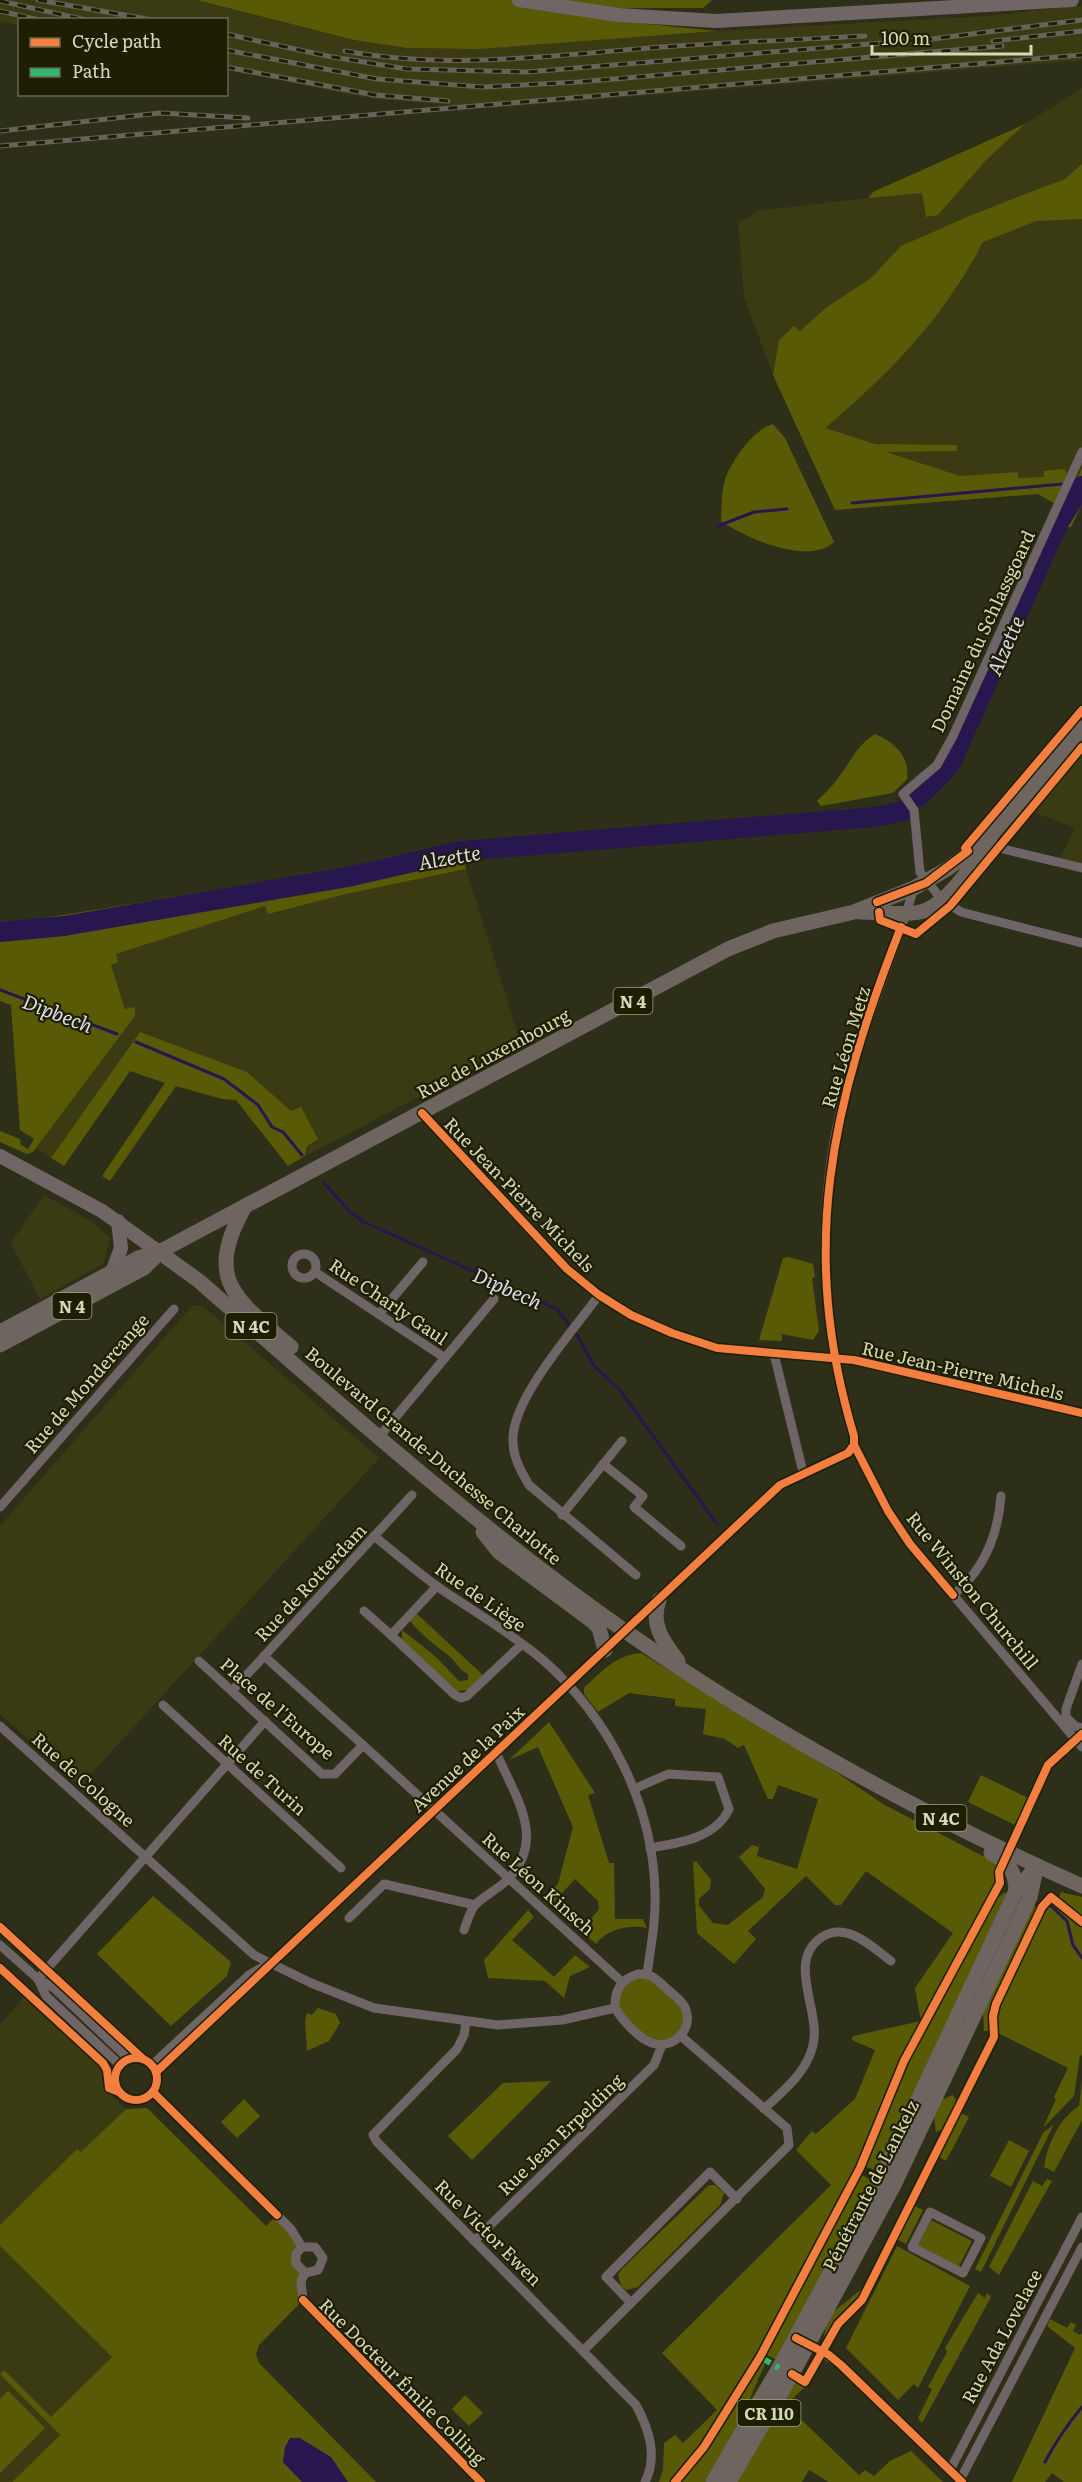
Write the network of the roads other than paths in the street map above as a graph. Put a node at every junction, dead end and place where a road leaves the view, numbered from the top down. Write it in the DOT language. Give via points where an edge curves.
graph roads {
  1 [pos="519,0"];
  2 [pos="1072,0"];
  3 [pos="1082,452"];
  4 [pos="1082,728"];
  5 [pos="988,839"];
  6 [pos="1082,868"];
  7 [pos="920,885"];
  8 [pos="942,900"];
  9 [pos="854,912"];
  10 [pos="906,914"];
  11 [pos="1082,943"];
  12 [pos="422,1113"];
  13 [pos="0,1156"];
  14 [pos="246,1206"];
  15 [pos="118,1221"];
  16 [pos="159,1252"];
  17 [pos="423,1262"];
  18 [pos="112,1272"];
  19 [pos="315,1272"];
  20 [pos="598,1295"];
  21 [pos="494,1299"];
  22 [pos="174,1309"];
  23 [pos="379,1314"];
  24 [pos="0,1332"];
  25 [pos="0,1345"];
  26 [pos="774,1354"];
  27 [pos="833,1357"];
  28 [pos="445,1358"];
  29 [pos="340,1403"];
  30 [pos="1082,1413"];
  31 [pos="379,1437"];
  32 [pos="622,1441"];
  33 [pos="854,1445"];
  34 [pos="603,1464"];
  35 [pos="803,1472"];
  36 [pos="412,1495"];
  37 [pos="1001,1496"];
  38 [pos="0,1506"];
  39 [pos="468,1513"];
  40 [pos="562,1515"];
  41 [pos="374,1536"];
  42 [pos="681,1546"];
  43 [pos="636,1575"];
  44 [pos="437,1586"];
  45 [pos="953,1595"];
  46 [pos="659,1600"];
  47 [pos="364,1611"];
  48 [pos="626,1631"];
  49 [pos="392,1635"];
  50 [pos="522,1645"];
  51 [pos="605,1650"];
  52 [pos="264,1656"];
  53 [pos="199,1661"];
  54 [pos="1082,1664"];
  55 [pos="683,1668"];
  56 [pos="567,1685"];
  57 [pos="232,1690"];
  58 [pos="163,1705"];
  59 [pos="265,1721"];
  60 [pos="0,1726"];
  61 [pos="1082,1728"];
  62 [pos="363,1745"];
  63 [pos="1082,1747"];
  64 [pos="496,1752"];
  65 [pos="227,1764"];
  66 [pos="847,1768"];
  67 [pos="634,1789"];
  68 [pos="434,1810"];
  69 [pos="650,1848"];
  70 [pos="145,1857"];
  71 [pos="1037,1866"];
  72 [pos="340,1868"];
  73 [pos="1061,1877"];
  74 [pos="509,1878"];
  75 [pos="1082,1886"];
  76 [pos="1023,1894"];
  77 [pos="475,1905"];
  78 [pos="349,1918"];
  79 [pos="464,1930"];
  80 [pos="0,1945"];
  81 [pos="891,1961"];
  82 [pos="270,1962"];
  83 [pos="646,1974"];
  84 [pos="38,1979"];
  85 [pos="622,1982"];
  86 [pos="615,2008"];
  87 [pos="466,2022"];
  88 [pos="681,2036"];
  89 [pos="662,2045"];
  90 [pos="129,2059"];
  91 [pos="120,2065"];
  92 [pos="154,2068"];
  93 [pos="153,2092"];
  94 [pos="764,2109"];
  95 [pos="737,2199"];
  96 [pos="930,2212"];
  97 [pos="1082,2217"];
  98 [pos="474,2241"];
  99 [pos="302,2247"];
  100 [pos="1082,2247"];
  101 [pos="305,2273"];
  102 [pos="632,2303"];
  103 [pos="802,2341"];
  104 [pos="583,2351"];
  105 [pos="950,2470"];
  106 [pos="961,2481"];
  107 [pos="481,2482"];
  108 [pos="645,2482"];
  109 [pos="712,2482"];
  110 [pos="729,2482"];
  1 -- 2 [label="street" via="619,15 716,21"];
  3 -- 7 [label="street, Domaine du Schlassgoard" via="953,736 937,765 903,794 914,810"];
  4 -- 5 [label="main road, N 4"];
  5 -- 6 [label="street" via="999,848"];
  5 -- 7 [label="main road, N 4"];
  5 -- 8 [label="main road, N 4" via="977,860"];
  7 -- 8 [label="street"];
  7 -- 9 [label="main road, N 4"];
  7 -- 10 [label="street, Rue Léon Metz"];
  8 -- 10 [label="main road, N 4" via="927,910"];
  8 -- 11 [label="street" via="960,912"];
  9 -- 10 [label="main road, N 4"];
  9 -- 12 [label="main road, Rue de Luxembourg / N 4" via="773,931 728,949"];
  10 -- 27 [label="street, Rue Léon Metz" via="862,1039 834,1143 824,1261"];
  12 -- 14 [label="main road, Rue de Luxembourg / N 4"];
  12 -- 20 [label="street, Rue Jean-Pierre Michels" via="567,1269"];
  13 -- 15 [label="street"];
  14 -- 16 [label="main road, Rue de Luxembourg / N 4"];
  14 -- 29 [label="main road" via="227,1244 226,1272 232,1289 246,1307 304,1358"];
  15 -- 16 [label="street"];
  15 -- 18 [label="street" via="121,1248"];
  16 -- 18 [label="main road, Rue de Luxembourg / N 4"];
  16 -- 25 [label="main road, Rue de Luxembourg / N 4" via="144,1268"];
  16 -- 29 [label="main road, Boulevard Grande-Duchesse Charlotte / N 4C" via="199,1281"];
  17 -- 23 [label="street"];
  18 -- 24 [label="main road, Rue de Luxembourg / N 4"];
  19 -- 23 [label="street, Rue Charly Gaul"];
  20 -- 26 [label="street, Rue Jean-Pierre Michels" via="672,1334 717,1347"];
  20 -- 40 [label="street" via="538,1378 522,1407 513,1437 519,1469 529,1485"];
  21 -- 28 [label="street"];
  22 -- 38 [label="street, Rue de Mondercange"];
  23 -- 28 [label="street, Rue Charly Gaul"];
  26 -- 27 [label="street, Rue Jean-Pierre Michels"];
  26 -- 35 [label="street"];
  27 -- 30 [label="street, Rue Jean-Pierre Michels"];
  27 -- 33 [label="street, Rue Léon Metz"];
  28 -- 31 [label="street"];
  29 -- 31 [label="main road, Boulevard Grande-Duchesse Charlotte / N 4C"];
  31 -- 39 [label="main road, Boulevard Grande-Duchesse Charlotte / N 4C"];
  32 -- 34 [label="street"];
  33 -- 35 [label="street, Avenue de la Paix" via="848,1453"];
  33 -- 45 [label="street, Rue Winston Churchill" via="910,1545"];
  34 -- 40 [label="street"];
  34 -- 42 [label="street" via="643,1496 634,1507"];
  35 -- 46 [label="street, Avenue de la Paix" via="780,1485"];
  36 -- 41 [label="street, Rue de Rotterdam"];
  37 -- 45 [label="street" via="999,1519 984,1561"];
  39 -- 48 [label="main road, Boulevard Grande-Duchesse Charlotte / N 4C"];
  39 -- 51 [label="main road, N 4C" via="499,1552 599,1628"];
  40 -- 43 [label="street"];
  41 -- 44 [label="street, Rue de Liège"];
  41 -- 52 [label="street, Rue de Rotterdam"];
  44 -- 49 [label="street"];
  44 -- 50 [label="street, Rue de Liège"];
  45 -- 63 [label="street, Rue Winston Churchill"];
  46 -- 48 [label="street, Avenue de la Paix"];
  46 -- 55 [label="main road" via="655,1620 658,1633"];
  47 -- 49 [label="street"];
  48 -- 51 [label="street, Avenue de la Paix"];
  48 -- 55 [label="main road, Boulevard Grande-Duchesse Charlotte / N 4C"];
  49 -- 50 [label="street" via="461,1698"];
  50 -- 56 [label="street, Rue de Liège"];
  51 -- 56 [label="street, Avenue de la Paix"];
  52 -- 57 [label="street, Rue de Rotterdam"];
  52 -- 62 [label="street, Place de l'Europe"];
  53 -- 57 [label="street, Place de l'Europe"];
  54 -- 61 [label="street" via="1066,1709 1066,1717"];
  55 -- 66 [label="main road, Boulevard Grande-Duchesse Charlotte / N 4C"];
  56 -- 64 [label="street, Avenue de la Paix"];
  56 -- 67 [label="street, Rue de Liège" via="594,1716"];
  57 -- 59 [label="street, Place de l'Europe"];
  58 -- 65 [label="street, Rue de Turin"];
  59 -- 62 [label="street, Place de l'Europe" via="322,1774 335,1774"];
  59 -- 65 [label="street"];
  60 -- 70 [label="street, Rue de Cologne"];
  62 -- 68 [label="street, Place de l'Europe"];
  64 -- 68 [label="street, Avenue de la Paix"];
  64 -- 74 [label="street" via="526,1824 528,1839 526,1854"];
  65 -- 70 [label="street"];
  65 -- 72 [label="street, Rue de Turin"];
  66 -- 71 [label="main road, Boulevard Grande-Duchesse Charlotte / N 4C"];
  66 -- 76 [label="main road, Boulevard Grande-Duchesse Charlotte / N 4C" via="881,1796 1005,1860"];
  67 -- 69 [label="street, Rue de Liège"];
  67 -- 69 [label="street" via="668,1774 718,1777 729,1809 726,1816 700,1836"];
  68 -- 74 [label="street, Rue Léon Kinsch"];
  68 -- 82 [label="street, Avenue de la Paix"];
  69 -- 83 [label="street, Rue de Liège" via="654,1931"];
  70 -- 82 [label="street, Rue de Cologne" via="255,1955"];
  70 -- 84 [label="street"];
  71 -- 73 [label="main road, Boulevard Grande-Duchesse Charlotte / N 4C"];
  71 -- 76 [label="main road, Pénétrante de Lankelz / CR 110"];
  73 -- 75 [label="main road, Boulevard Grande-Duchesse Charlotte / N 4C"];
  73 -- 76 [label="main road"];
  74 -- 77 [label="street"];
  74 -- 85 [label="street, Rue Léon Kinsch"];
  76 -- 103 [label="main road, Pénétrante de Lankelz / CR 110" via="828,2279"];
  76 -- 103 [label="main road, Pénétrante de Lankelz / CR 110" via="894,2185"];
  77 -- 78 [label="street" via="384,1884"];
  77 -- 79 [label="street"];
  80 -- 84 [label="street"];
  81 -- 94 [label="street" via="850,1933 824,1936 813,1945 806,1958 805,1972 815,2031 813,2048 792,2083"];
  82 -- 87 [label="street, Rue de Cologne" via="365,2005"];
  82 -- 92 [label="street, Avenue de la Paix" via="255,1982"];
  83 -- 85 [label="street" via="629,1976"];
  83 -- 88 [label="street" via="683,2004 687,2026"];
  84 -- 90 [label="street" via="54,1988"];
  84 -- 91 [label="street" via="46,1996"];
  85 -- 86 [label="street" via="614,1998"];
  86 -- 87 [label="street, Rue de Cologne" via="534,2024"];
  86 -- 89 [label="street" via="647,2042"];
  87 -- 98 [label="street, Rue Victor Ewen" via="457,2049 373,2135"];
  88 -- 89 [label="street"];
  88 -- 94 [label="street"];
  89 -- 98 [label="street, Rue Jean Erpelding" via="654,2065"];
  90 -- 91 [label="street"];
  90 -- 92 [label="street" via="142,2058"];
  91 -- 93 [label="street" via="115,2081 124,2096 136,2100"];
  92 -- 93 [label="street" via="157,2086"];
  93 -- 99 [label="street" via="291,2229"];
  94 -- 95 [label="street" via="787,2128 789,2145"];
  95 -- 102 [label="street"];
  95 -- 102 [label="street" via="710,2172 606,2277"];
  96 -- 96 [label="street" via="981,2238 963,2272 912,2247"];
  97 -- 105 [label="street, Rue Ada Lovelace"];
  98 -- 104 [label="street, Rue Victor Ewen"];
  99 -- 101 [label="street" via="295,2259"];
  99 -- 101 [label="street" via="315,2247 323,2258 318,2270"];
  100 -- 106 [label="street, Rue Ada Lovelace"];
  101 -- 107 [label="street, Rue Docteur Émile Colling" via="301,2281 303,2300"];
  102 -- 104 [label="street"];
  103 -- 105 [label="street" via="841,2365"];
  103 -- 109 [label="main road, Pénétrante de Lankelz / CR 110"];
  103 -- 110 [label="main road, Pénétrante de Lankelz / CR 110"];
  104 -- 108 [label="street, Rue Victor Ewen" via="636,2405 646,2423 651,2465"];
  105 -- 106 [label="street"];
}
